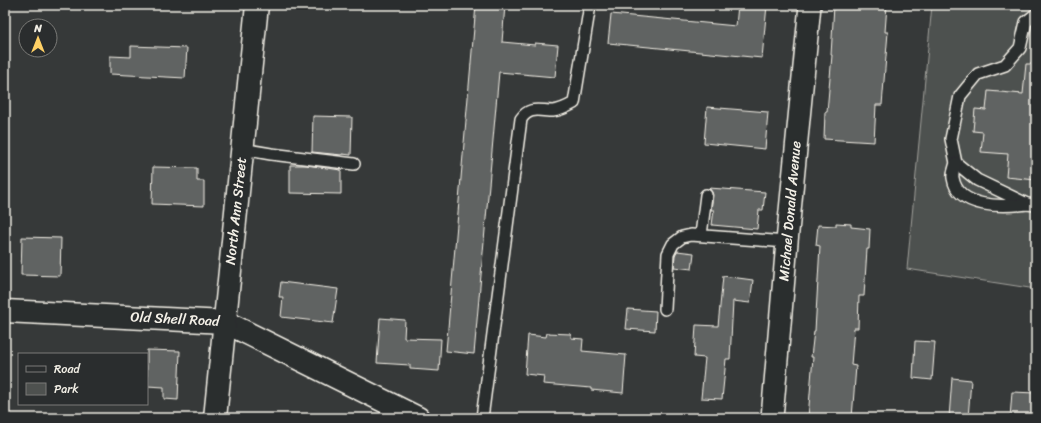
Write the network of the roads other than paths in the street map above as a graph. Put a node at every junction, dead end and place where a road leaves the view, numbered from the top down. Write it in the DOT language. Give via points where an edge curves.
graph roads {
  1 [pos="257,5"];
  2 [pos="590,5"];
  3 [pos="810,5"];
  4 [pos="1036,14"];
  5 [pos="242,149"];
  6 [pos="956,163"];
  7 [pos="354,164"];
  8 [pos="706,195"];
  9 [pos="1031,204"];
  10 [pos="702,235"];
  11 [pos="787,242"];
  12 [pos="665,309"];
  13 [pos="5,311"];
  14 [pos="225,322"];
  15 [pos="215,418"];
  16 [pos="418,418"];
  17 [pos="482,418"];
  18 [pos="772,418"];
  1 -- 5 [label="street, North Ann Street"];
  2 -- 17 [label="lane" via="574,103 554,111 533,110 525,113 521,119"];
  3 -- 11 [label="street, Michael Donald Avenue"];
  4 -- 6 [label="lane" via="1026,22 1020,48 1005,65 978,74 960,96 950,140"];
  5 -- 7 [label="lane"];
  5 -- 14 [label="street, North Ann Street"];
  6 -- 9 [label="lane" via="977,180"];
  6 -- 9 [label="lane" via="952,177 957,190 972,200 994,206"];
  8 -- 10 [label="lane"];
  10 -- 11 [label="lane"];
  10 -- 12 [label="lane" via="691,234 673,244 668,254"];
  11 -- 18 [label="street, Michael Donald Avenue"];
  13 -- 14 [label="street, Old Shell Road"];
  14 -- 15 [label="street, North Ann Street"];
  14 -- 16 [label="street, Old Shell Road"];
}
